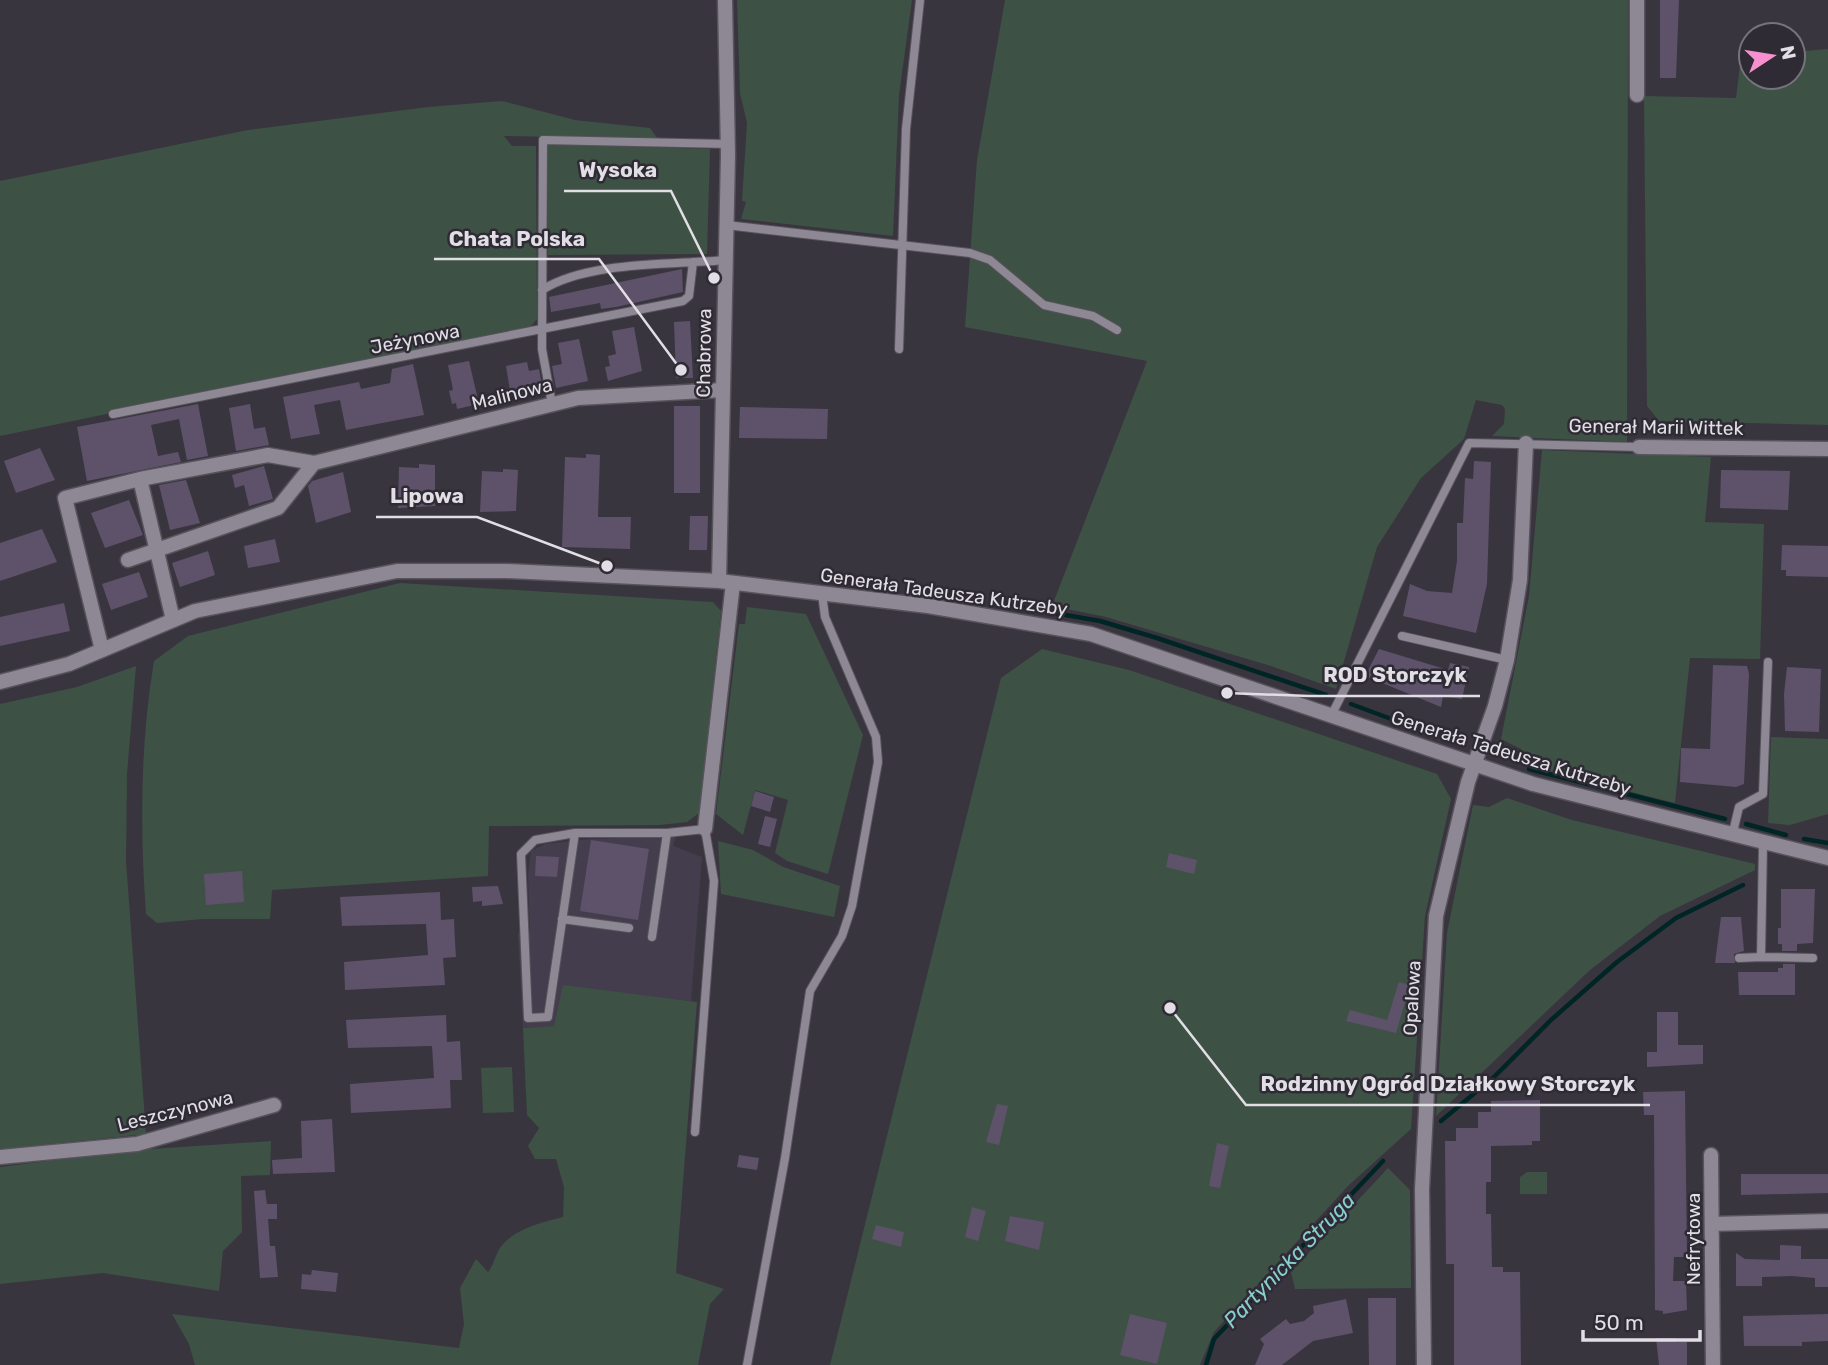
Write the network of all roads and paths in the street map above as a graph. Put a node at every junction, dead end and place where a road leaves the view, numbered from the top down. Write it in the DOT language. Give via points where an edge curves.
graph roads {
  1 [pos="725,0"];
  2 [pos="920,0"];
  3 [pos="1637,0"];
  4 [pos="1637,95"];
  5 [pos="728,144"];
  6 [pos="726,225"];
  7 [pos="902,245"];
  8 [pos="726,260"];
  9 [pos="694,262"];
  10 [pos="542,290"];
  11 [pos="543,327"];
  12 [pos="1117,330"];
  13 [pos="899,349"];
  14 [pos="723,390"];
  15 [pos="552,404"];
  16 [pos="113,414"];
  17 [pos="1526,443"];
  18 [pos="1639,447"];
  19 [pos="1828,449"];
  20 [pos="314,463"];
  21 [pos="140,479"];
  22 [pos="156,551"];
  23 [pos="128,560"];
  24 [pos="729,583"];
  25 [pos="822,594"];
  26 [pos="173,620"];
  27 [pos="1402,636"];
  28 [pos="102,650"];
  29 [pos="1507,660"];
  30 [pos="1768,662"];
  31 [pos="0,682"];
  32 [pos="1331,716"];
  33 [pos="1474,764"];
  34 [pos="705,829"];
  35 [pos="575,833"];
  36 [pos="667,834"];
  37 [pos="1732,836"];
  38 [pos="1763,843"];
  39 [pos="1828,858"];
  40 [pos="562,919"];
  41 [pos="629,928"];
  42 [pos="652,937"];
  43 [pos="1761,957"];
  44 [pos="1739,958"];
  45 [pos="1813,958"];
  46 [pos="274,1105"];
  47 [pos="695,1132"];
  48 [pos="1711,1155"];
  49 [pos="0,1157"];
  50 [pos="1828,1220"];
  51 [pos="1712,1224"];
  52 [pos="747,1365"];
  53 [pos="1424,1365"];
  54 [pos="1713,1365"];
  1 -- 5 [label="street, Chabrowa"];
  2 -- 7 [label="lane" via="906,129"];
  3 -- 4 [label="street"];
  5 -- 6 [label="street, Chabrowa"];
  5 -- 10 [label="lane" via="542,140"];
  6 -- 7 [label="lane"];
  6 -- 8 [label="street, Chabrowa"];
  7 -- 12 [label="lane" via="970,253 990,260 1044,305 1093,316"];
  7 -- 13 [label="lane"];
  8 -- 9 [label="lane"];
  8 -- 14 [label="street, Chabrowa"];
  9 -- 10 [label="lane" via="559,279"];
  9 -- 11 [label="lane, Jeżynowa" via="689,296 683,301"];
  10 -- 11 [label="lane"];
  11 -- 15 [label="lane" via="542,349"];
  11 -- 16 [label="lane, Jeżynowa"];
  14 -- 15 [label="street, Malinowa" via="618,394"];
  14 -- 24 [label="street, Chabrowa"];
  15 -- 20 [label="street, Malinowa"];
  17 -- 18 [label="lane, Generał Marii Wittek"];
  17 -- 29 [label="street, Opalowa" via="1520,580"];
  17 -- 32 [label="lane, Generał Marii Wittek" via="1469,443"];
  18 -- 19 [label="street, Generał Marii Wittek"];
  20 -- 21 [label="street, Malinowa" via="268,455"];
  20 -- 22 [label="street" via="278,508"];
  21 -- 22 [label="street"];
  21 -- 28 [label="street, Malinowa" via="65,498"];
  22 -- 23 [label="street"];
  22 -- 26 [label="street"];
  24 -- 25 [label="street, Generała Tadeusza Kutrzeby"];
  24 -- 26 [label="street, Generała Tadeusza Kutrzeby" via="506,571 397,571 229,602"];
  24 -- 34 [label="street, Chabrowa"];
  25 -- 32 [label="street, Generała Tadeusza Kutrzeby" via="1069,628"];
  25 -- 52 [label="lane" via="825,617 876,737 878,762 852,906 842,936 810,991"];
  26 -- 28 [label="street, Generała Tadeusza Kutrzeby"];
  27 -- 29 [label="lane"];
  28 -- 31 [label="street, Generała Tadeusza Kutrzeby" via="57,668"];
  29 -- 33 [label="street, Opalowa"];
  30 -- 37 [label="lane" via="1763,794 1739,807"];
  32 -- 33 [label="street, Generała Tadeusza Kutrzeby"];
  33 -- 37 [label="street, Generała Tadeusza Kutrzeby"];
  33 -- 53 [label="street, Opalowa" via="1436,916 1422,1189"];
  34 -- 36 [label="lane"];
  34 -- 47 [label="lane" via="714,881"];
  35 -- 36 [label="lane"];
  35 -- 40 [label="lane"];
  35 -- 40 [label="lane" via="535,840 522,854 528,1018 548,1017"];
  36 -- 42 [label="lane"];
  37 -- 38 [label="street, Generała Tadeusza Kutrzeby"];
  38 -- 39 [label="street, Generała Tadeusza Kutrzeby"];
  38 -- 43 [label="lane"];
  40 -- 41 [label="lane"];
  43 -- 44 [label="lane"];
  43 -- 45 [label="lane"];
  46 -- 49 [label="street, Leszczynowa" via="137,1144"];
  48 -- 51 [label="street, Nefrytowa"];
  50 -- 51 [label="street"];
  51 -- 54 [label="street, Nefrytowa"];
}
